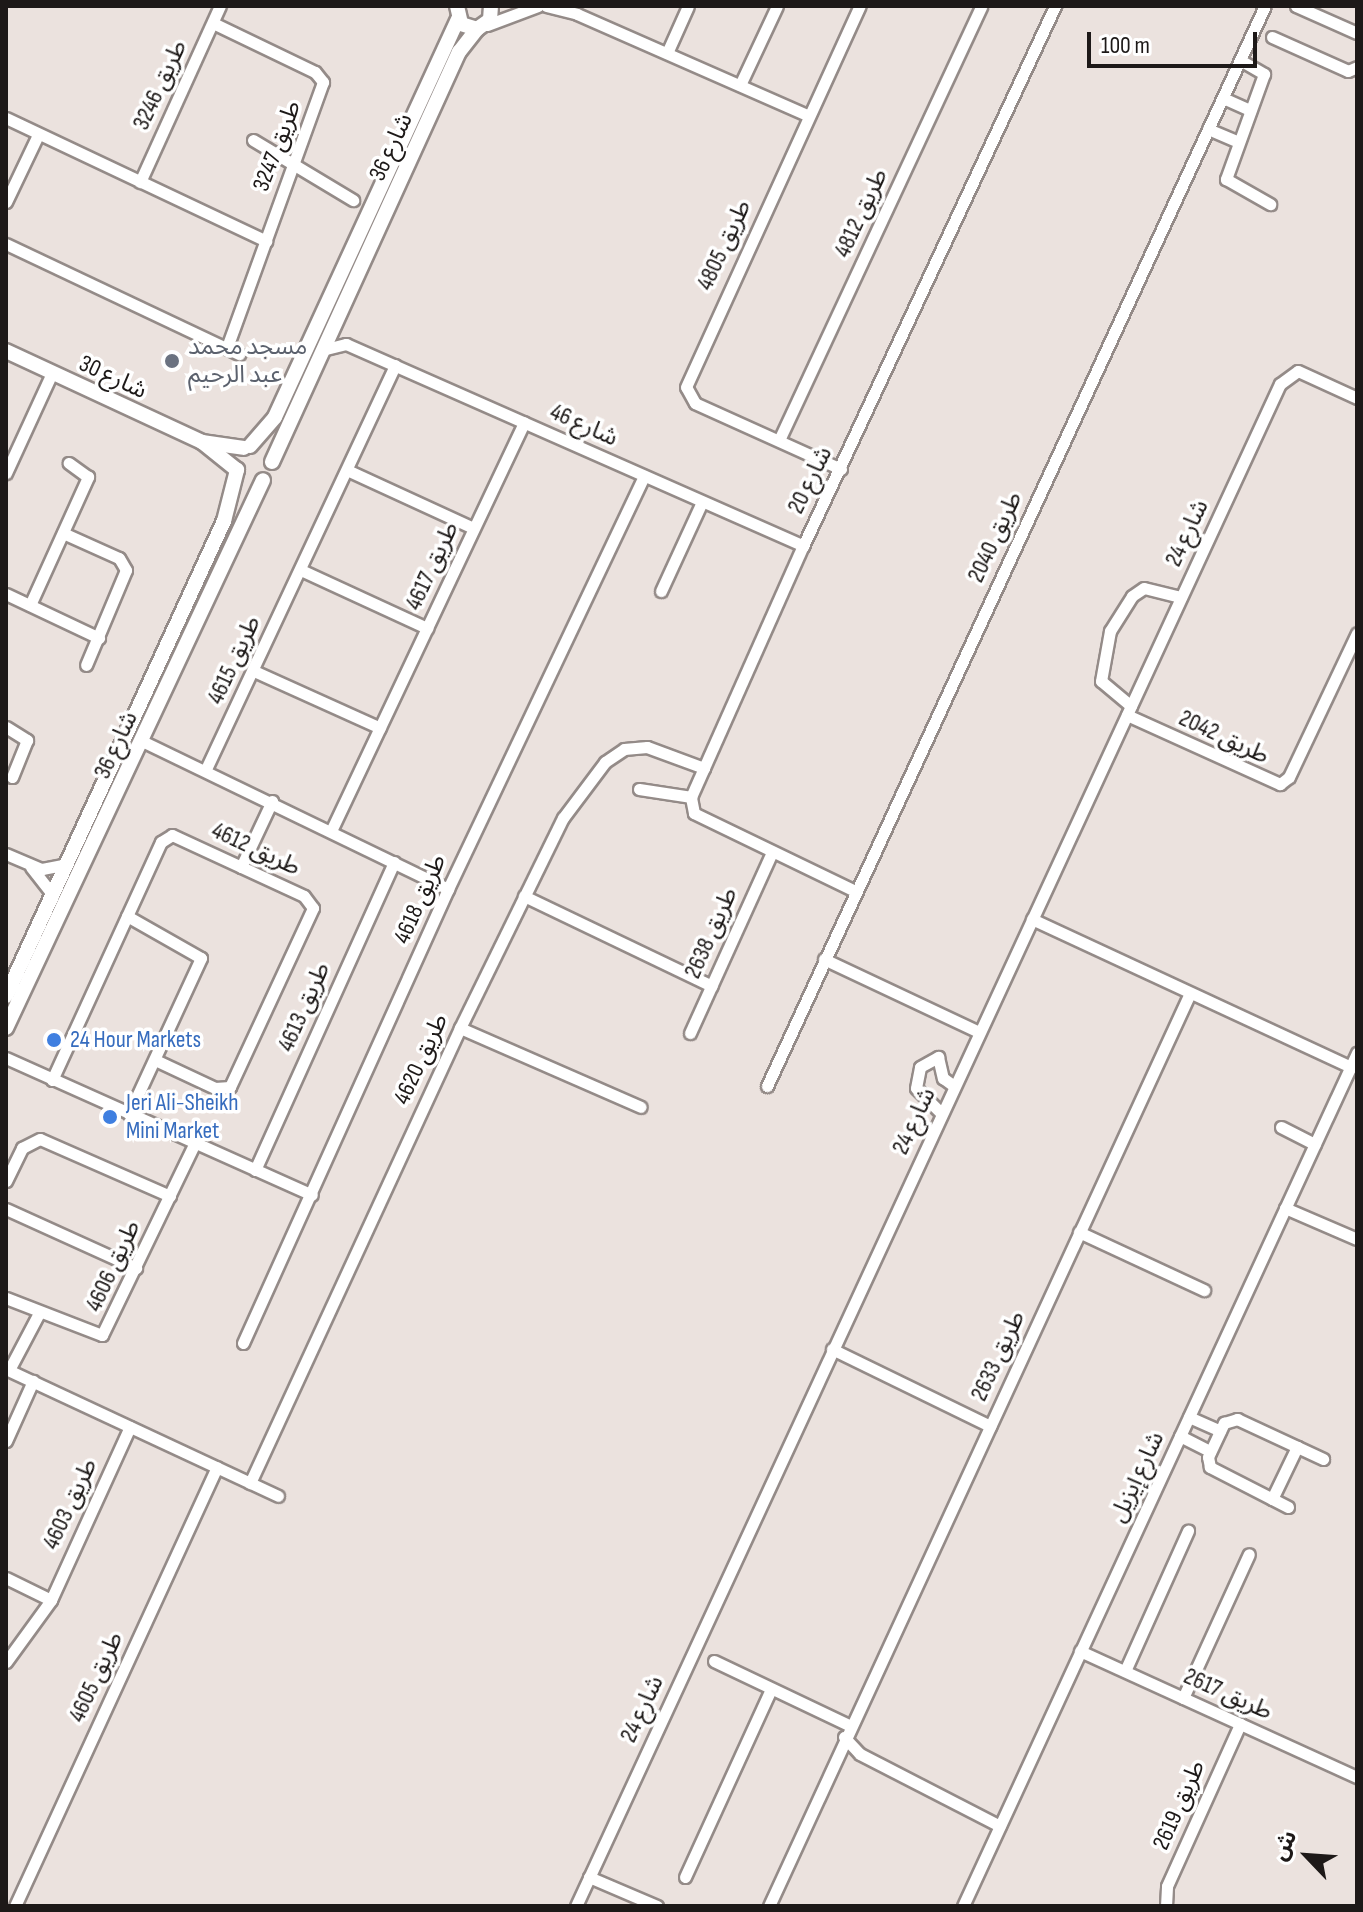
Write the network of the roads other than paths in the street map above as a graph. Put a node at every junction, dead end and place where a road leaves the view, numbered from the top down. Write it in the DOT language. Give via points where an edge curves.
graph roads {
  1 [pos="220,6"];
  2 [pos="491,6"];
  3 [pos="538,6"];
  4 [pos="546,6"];
  5 [pos="688,6"];
  6 [pos="777,6"];
  7 [pos="860,6"];
  8 [pos="981,6"];
  9 [pos="1055,6"];
  10 [pos="1265,6"];
  11 [pos="1296,6"];
  12 [pos="561,7"];
  13 [pos="456,11"];
  14 [pos="213,23"];
  15 [pos="482,27"];
  16 [pos="1357,33"];
  17 [pos="1272,37"];
  18 [pos="667,53"];
  19 [pos="1240,60"];
  20 [pos="1357,67"];
  21 [pos="740,85"];
  22 [pos="1223,98"];
  23 [pos="1250,110"];
  24 [pos="809,116"];
  25 [pos="6,118"];
  26 [pos="1208,129"];
  27 [pos="38,135"];
  28 [pos="253,140"];
  29 [pos="1238,142"];
  30 [pos="293,166"];
  31 [pos="140,182"];
  32 [pos="353,200"];
  33 [pos="6,202"];
  34 [pos="1270,204"];
  35 [pos="266,241"];
  36 [pos="6,244"];
  37 [pos="335,322"];
  38 [pos="346,344"];
  39 [pos="228,345"];
  40 [pos="322,350"];
  41 [pos="6,351"];
  42 [pos="239,354"];
  43 [pos="395,365"];
  44 [pos="52,373"];
  45 [pos="1357,398"];
  46 [pos="524,422"];
  47 [pos="780,438"];
  48 [pos="202,442"];
  49 [pos="247,447"];
  50 [pos="272,462"];
  51 [pos="69,463"];
  52 [pos="841,469"];
  53 [pos="237,470"];
  54 [pos="347,470"];
  55 [pos="6,473"];
  56 [pos="644,476"];
  57 [pos="263,480"];
  58 [pos="702,502"];
  59 [pos="473,528"];
  60 [pos="63,533"];
  61 [pos="803,546"];
  62 [pos="301,570"];
  63 [pos="661,591"];
  64 [pos="6,594"];
  65 [pos="1181,597"];
  66 [pos="30,605"];
  67 [pos="427,628"];
  68 [pos="1357,633"];
  69 [pos="99,638"];
  70 [pos="86,665"];
  71 [pos="254,671"];
  72 [pos="1129,711"];
  73 [pos="6,727"];
  74 [pos="380,728"];
  75 [pos="142,741"];
  76 [pos="704,768"];
  77 [pos="206,769"];
  78 [pos="12,777"];
  79 [pos="639,789"];
  80 [pos="691,797"];
  81 [pos="272,801"];
  82 [pos="331,831"];
  83 [pos="772,852"];
  84 [pos="6,854"];
  85 [pos="394,862"];
  86 [pos="67,864"];
  87 [pos="27,865"];
  88 [pos="241,867"];
  89 [pos="448,889"];
  90 [pos="855,891"];
  91 [pos="53,895"];
  92 [pos="524,896"];
  93 [pos="127,916"];
  94 [pos="1032,919"];
  95 [pos="824,959"];
  96 [pos="712,986"];
  97 [pos="1190,993"];
  98 [pos="6,996"];
  99 [pos="6,1028"];
  100 [pos="460,1028"];
  101 [pos="979,1032"];
  102 [pos="690,1033"];
  103 [pos="1357,1053"];
  104 [pos="6,1058"];
  105 [pos="155,1060"];
  106 [pos="1351,1067"];
  107 [pos="52,1080"];
  108 [pos="767,1086"];
  109 [pos="954,1086"];
  110 [pos="641,1107"];
  111 [pos="941,1113"];
  112 [pos="129,1114"];
  113 [pos="1281,1127"];
  114 [pos="195,1143"];
  115 [pos="1315,1144"];
  116 [pos="255,1170"];
  117 [pos="6,1181"];
  118 [pos="312,1195"];
  119 [pos="170,1196"];
  120 [pos="1285,1208"];
  121 [pos="6,1209"];
  122 [pos="1079,1232"];
  123 [pos="1357,1239"];
  124 [pos="136,1268"];
  125 [pos="1204,1290"];
  126 [pos="6,1298"];
  127 [pos="39,1313"];
  128 [pos="243,1343"];
  129 [pos="832,1349"];
  130 [pos="8,1369"];
  131 [pos="33,1381"];
  132 [pos="1189,1417"];
  133 [pos="990,1426"];
  134 [pos="130,1427"];
  135 [pos="1220,1431"];
  136 [pos="1180,1436"];
  137 [pos="6,1441"];
  138 [pos="1297,1447"];
  139 [pos="1210,1451"];
  140 [pos="1323,1459"];
  141 [pos="217,1467"];
  142 [pos="250,1483"];
  143 [pos="278,1496"];
  144 [pos="1272,1499"];
  145 [pos="1288,1507"];
  146 [pos="1188,1531"];
  147 [pos="1249,1554"];
  148 [pos="6,1578"];
  149 [pos="51,1600"];
  150 [pos="1080,1651"];
  151 [pos="714,1661"];
  152 [pos="6,1662"];
  153 [pos="1125,1671"];
  154 [pos="771,1689"];
  155 [pos="1183,1698"];
  156 [pos="1240,1724"];
  157 [pos="846,1731"];
  158 [pos="1357,1777"];
  159 [pos="1000,1826"];
  160 [pos="589,1877"];
  161 [pos="685,1877"];
  162 [pos="15,1906"];
  163 [pos="576,1906"];
  164 [pos="657,1906"];
  165 [pos="769,1906"];
  166 [pos="963,1906"];
  167 [pos="1166,1906"];
  1 -- 14 [label="street, طريق 3246"];
  2 -- 15 [label="street"];
  3 -- 15 [label="street"];
  4 -- 12 [label="street"];
  5 -- 18 [label="street"];
  6 -- 21 [label="street"];
  7 -- 24 [label="street, طريق 4805"];
  8 -- 47 [label="street, طريق 4812"];
  9 -- 52 [label="street, شارع 20"];
  10 -- 19 [label="street, طريق 2040"];
  11 -- 16 [label="street"];
  12 -- 18 [label="street"];
  13 -- 15 [label="street"];
  13 -- 49 [label="street, شارع 36" via="275,417"];
  14 -- 30 [label="street, طريق 3247" via="315,72 323,82"];
  14 -- 31 [label="street, طريق 3246"];
  15 -- 37 [label="street, شارع 36" via="459,52"];
  17 -- 20 [label="street" via="1348,71"];
  18 -- 21 [label="street"];
  19 -- 22 [label="street, طريق 2040"];
  19 -- 23 [label="street" via="1265,70"];
  21 -- 24 [label="street"];
  22 -- 23 [label="street"];
  22 -- 26 [label="street, طريق 2040"];
  23 -- 29 [label="street"];
  24 -- 47 [label="street, طريق 4805" via="687,378 687,394 695,403"];
  25 -- 27 [label="street"];
  26 -- 29 [label="street"];
  26 -- 90 [label="street, طريق 2040"];
  27 -- 31 [label="street"];
  27 -- 33 [label="street"];
  28 -- 30 [label="street"];
  29 -- 34 [label="street" via="1226,179"];
  30 -- 32 [label="street"];
  30 -- 35 [label="street, طريق 3247"];
  31 -- 35 [label="street"];
  35 -- 39 [label="street, طريق 3247"];
  36 -- 39 [label="street"];
  37 -- 38 [label="street"];
  37 -- 40 [label="street, شارع 36"];
  38 -- 40 [label="street"];
  38 -- 43 [label="street, شارع 46"];
  39 -- 42 [label="street"];
  40 -- 50 [label="street, شارع 36"];
  41 -- 44 [label="street, شارع 30"];
  43 -- 46 [label="street, شارع 46"];
  43 -- 54 [label="street, طريق 4615"];
  44 -- 48 [label="street, شارع 30"];
  44 -- 55 [label="street"];
  45 -- 65 [label="street, شارع 24" via="1298,371 1280,384"];
  46 -- 56 [label="street, شارع 46"];
  46 -- 59 [label="street, طريق 4617"];
  47 -- 52 [label="street"];
  48 -- 49 [label="street, شارع 30"];
  48 -- 53 [label="street, شارع 30"];
  49 -- 50 [label="street" via="263,448"];
  49 -- 53 [label="street" via="237,458"];
  50 -- 57 [label="street"];
  51 -- 60 [label="street" via="89,476"];
  52 -- 61 [label="street, شارع 20"];
  53 -- 57 [label="street" via="247,481"];
  53 -- 86 [label="street, شارع 36" via="224,521"];
  54 -- 59 [label="street"];
  54 -- 62 [label="street, طريق 4615"];
  56 -- 58 [label="street, شارع 46"];
  56 -- 89 [label="street, طريق 4618"];
  57 -- 75 [label="street, شارع 36"];
  58 -- 61 [label="street, شارع 46"];
  58 -- 63 [label="street"];
  59 -- 67 [label="street, طريق 4617"];
  60 -- 66 [label="street"];
  60 -- 69 [label="street" via="119,558 126,570"];
  61 -- 76 [label="street, شارع 20"];
  62 -- 67 [label="street"];
  62 -- 71 [label="street, طريق 4615"];
  64 -- 66 [label="street"];
  65 -- 72 [label="street, شارع 24"];
  65 -- 72 [label="street" via="1144,588 1132,596 1110,631 1101,681"];
  66 -- 69 [label="street"];
  67 -- 74 [label="street, طريق 4617"];
  68 -- 72 [label="street, طريق 2042" via="1289,777 1280,784"];
  69 -- 70 [label="street"];
  71 -- 74 [label="street"];
  71 -- 77 [label="street, طريق 4615"];
  72 -- 94 [label="street, شارع 24"];
  73 -- 78 [label="street" via="27,740"];
  74 -- 82 [label="street, طريق 4617"];
  75 -- 77 [label="street"];
  75 -- 99 [label="street, شارع 36"];
  76 -- 80 [label="street, شارع 20"];
  76 -- 92 [label="street, طريق 4620" via="647,747 614,755 563,818"];
  77 -- 81 [label="street"];
  79 -- 80 [label="street"];
  80 -- 83 [label="street" via="694,813"];
  81 -- 82 [label="street"];
  81 -- 88 [label="street"];
  82 -- 85 [label="street"];
  83 -- 90 [label="street"];
  83 -- 96 [label="street, طريق 2638"];
  84 -- 87 [label="street"];
  85 -- 89 [label="street"];
  85 -- 116 [label="street, طريق 4613"];
  86 -- 87 [label="street" via="47,869"];
  86 -- 91 [label="street, شارع 36"];
  87 -- 91 [label="street" via="44,877"];
  88 -- 93 [label="street, طريق 4612" via="167,836"];
  88 -- 105 [label="street, طريق 4612" via="308,899 312,913 230,1087 215,1088"];
  89 -- 118 [label="street, طريق 4618"];
  90 -- 95 [label="street, طريق 2040"];
  91 -- 98 [label="street, شارع 36"];
  92 -- 96 [label="street"];
  92 -- 100 [label="street, طريق 4620"];
  93 -- 105 [label="street" via="201,958"];
  93 -- 107 [label="street, طريق 4612"];
  94 -- 97 [label="street"];
  94 -- 101 [label="street, شارع 24"];
  95 -- 101 [label="street"];
  95 -- 108 [label="street, طريق 2040"];
  96 -- 102 [label="street, طريق 2638"];
  97 -- 106 [label="street"];
  97 -- 122 [label="street, طريق 2633"];
  100 -- 110 [label="street"];
  100 -- 142 [label="street, طريق 4620"];
  101 -- 109 [label="street, شارع 24"];
  103 -- 106 [label="street, شارع إيزيل"];
  104 -- 107 [label="street"];
  105 -- 112 [label="street"];
  106 -- 115 [label="street, شارع إيزيل"];
  107 -- 112 [label="street"];
  109 -- 111 [label="street, شارع 24"];
  109 -- 111 [label="street" via="943,1078 938,1057 920,1067 918,1094"];
  111 -- 129 [label="street, شارع 24"];
  112 -- 114 [label="street"];
  113 -- 115 [label="street"];
  114 -- 116 [label="street"];
  114 -- 119 [label="street, طريق 4606"];
  115 -- 120 [label="street, شارع إيزيل"];
  116 -- 118 [label="street"];
  117 -- 119 [label="street" via="22,1148 40,1139"];
  118 -- 128 [label="street, طريق 4618"];
  119 -- 124 [label="street, طريق 4606"];
  120 -- 123 [label="street"];
  120 -- 132 [label="street, شارع إيزيل"];
  121 -- 124 [label="street"];
  122 -- 125 [label="street"];
  122 -- 133 [label="street, طريق 2633"];
  124 -- 127 [label="street, طريق 4606" via="102,1335"];
  126 -- 127 [label="street, طريق 4606"];
  127 -- 130 [label="street"];
  129 -- 133 [label="street"];
  129 -- 160 [label="street, شارع 24"];
  130 -- 131 [label="street"];
  131 -- 134 [label="street"];
  131 -- 137 [label="street"];
  132 -- 135 [label="street"];
  132 -- 136 [label="street, شارع إيزيل"];
  133 -- 157 [label="street, طريق 2633"];
  134 -- 141 [label="street"];
  134 -- 149 [label="street, طريق 4603"];
  135 -- 138 [label="street" via="1233,1418"];
  135 -- 139 [label="street"];
  136 -- 139 [label="street"];
  136 -- 150 [label="street, شارع إيزيل"];
  138 -- 140 [label="street"];
  138 -- 144 [label="street"];
  139 -- 144 [label="street" via="1210,1467"];
  141 -- 142 [label="street"];
  141 -- 162 [label="street, طريق 4605"];
  142 -- 143 [label="street"];
  144 -- 145 [label="street"];
  146 -- 153 [label="street"];
  147 -- 155 [label="street"];
  148 -- 149 [label="street"];
  149 -- 152 [label="street, طريق 4603"];
  150 -- 153 [label="street, طريق 2617"];
  150 -- 159 [label="street, شارع إيزيل"];
  151 -- 154 [label="street"];
  153 -- 155 [label="street, طريق 2617"];
  154 -- 157 [label="street"];
  154 -- 161 [label="street"];
  155 -- 156 [label="street, طريق 2617"];
  156 -- 158 [label="street, طريق 2617"];
  156 -- 167 [label="street, طريق 2619" via="1167,1886"];
  157 -- 159 [label="street" via="860,1754"];
  157 -- 165 [label="street, طريق 2633"];
  159 -- 166 [label="street, شارع إيزيل"];
  160 -- 163 [label="street, شارع 24"];
  160 -- 164 [label="street"];
}
